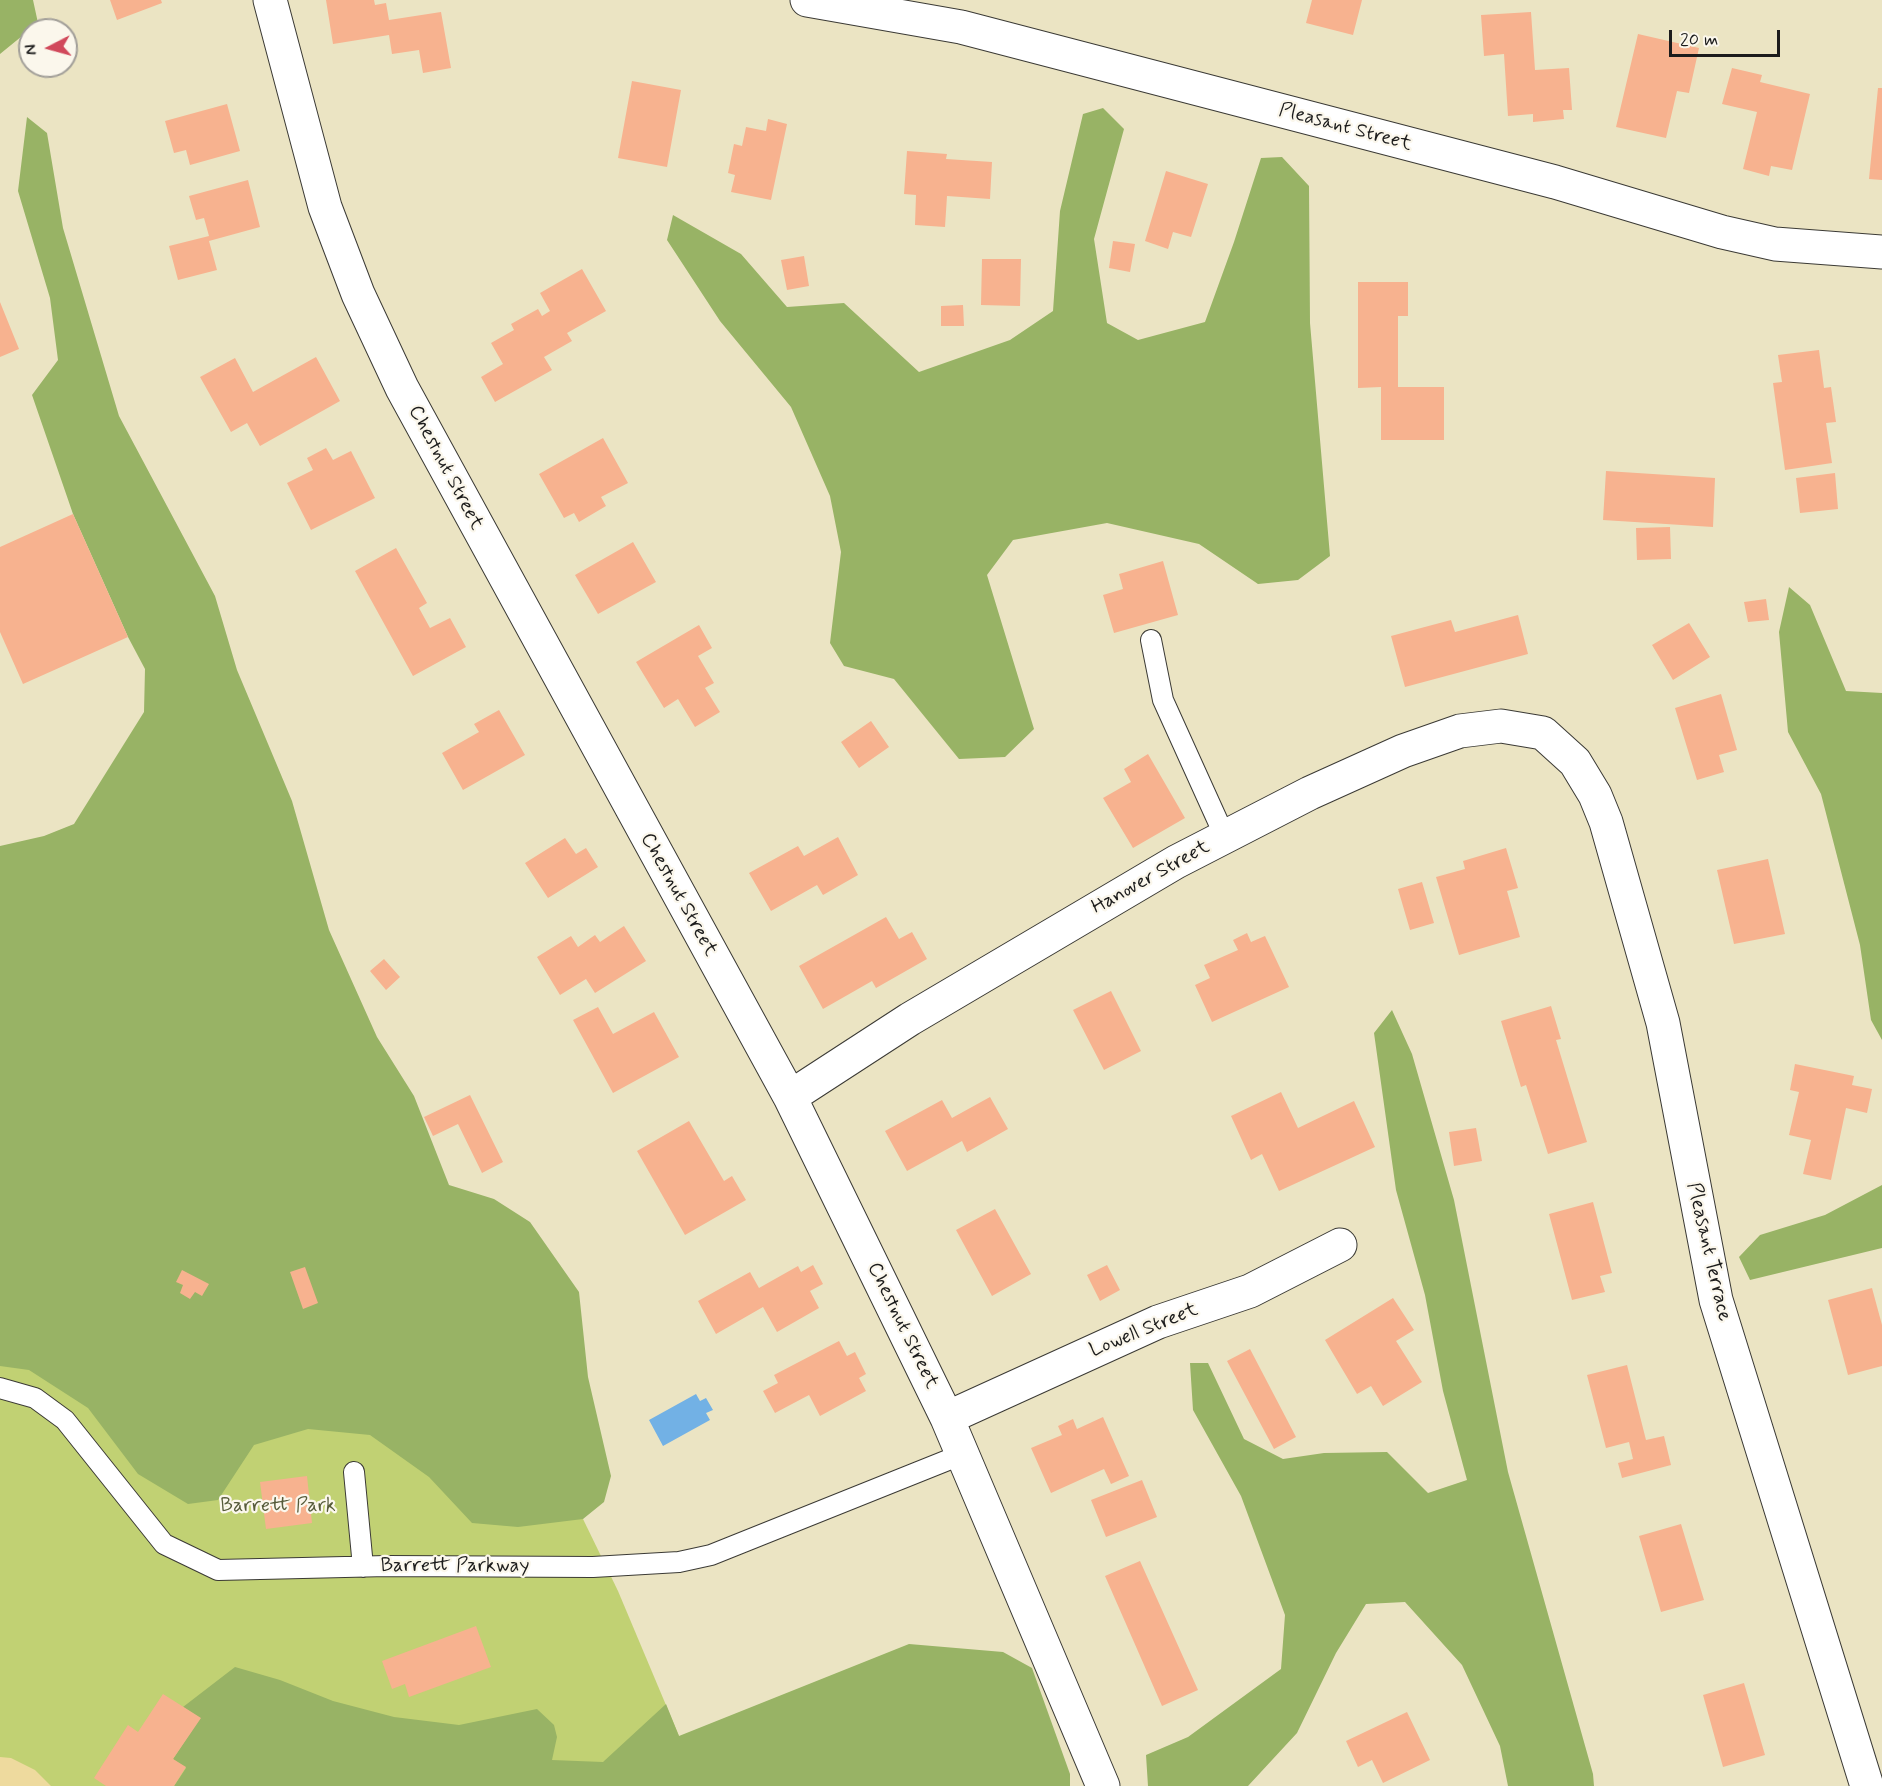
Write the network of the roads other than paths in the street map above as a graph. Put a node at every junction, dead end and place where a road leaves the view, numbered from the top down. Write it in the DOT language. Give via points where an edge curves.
graph roads {
  1 [pos="270,0"];
  2 [pos="807,0"];
  3 [pos="1882,252"];
  4 [pos="1151,640"];
  5 [pos="1538,732"];
  6 [pos="1225,837"];
  7 [pos="790,1097"];
  8 [pos="1340,1245"];
  9 [pos="0,1388"];
  10 [pos="947,1418"];
  11 [pos="963,1454"];
  12 [pos="354,1472"];
  13 [pos="363,1567"];
  14 [pos="1103,1786"];
  15 [pos="1867,1786"];
  1 -- 7 [label="street, Chestnut Street" via="325,207 358,294 402,388"];
  2 -- 3 [label="street, Pleasant Street" via="961,27 1555,182 1722,232 1775,244"];
  4 -- 6 [label="lane" via="1163,700"];
  5 -- 6 [label="street, Hanover Street" via="1501,726 1460,731 1403,751"];
  5 -- 15 [label="street, Pleasant Terrace" via="1544,733 1575,762 1606,822 1663,1023 1716,1300"];
  6 -- 7 [label="street, Hanover Street" via="938,1002"];
  7 -- 10 [label="street, Chestnut Street"];
  8 -- 10 [label="street, Lowell Street" via="1250,1291 1158,1322"];
  9 -- 13 [label="lane, Barrett Parkway" via="35,1398 65,1420 164,1544 218,1570"];
  10 -- 11 [label="street, Chestnut Street"];
  11 -- 13 [label="lane, Barrett Parkway" via="711,1555 679,1562 593,1567"];
  11 -- 14 [label="street, Chestnut Street"];
  12 -- 13 [label="lane"];
}
